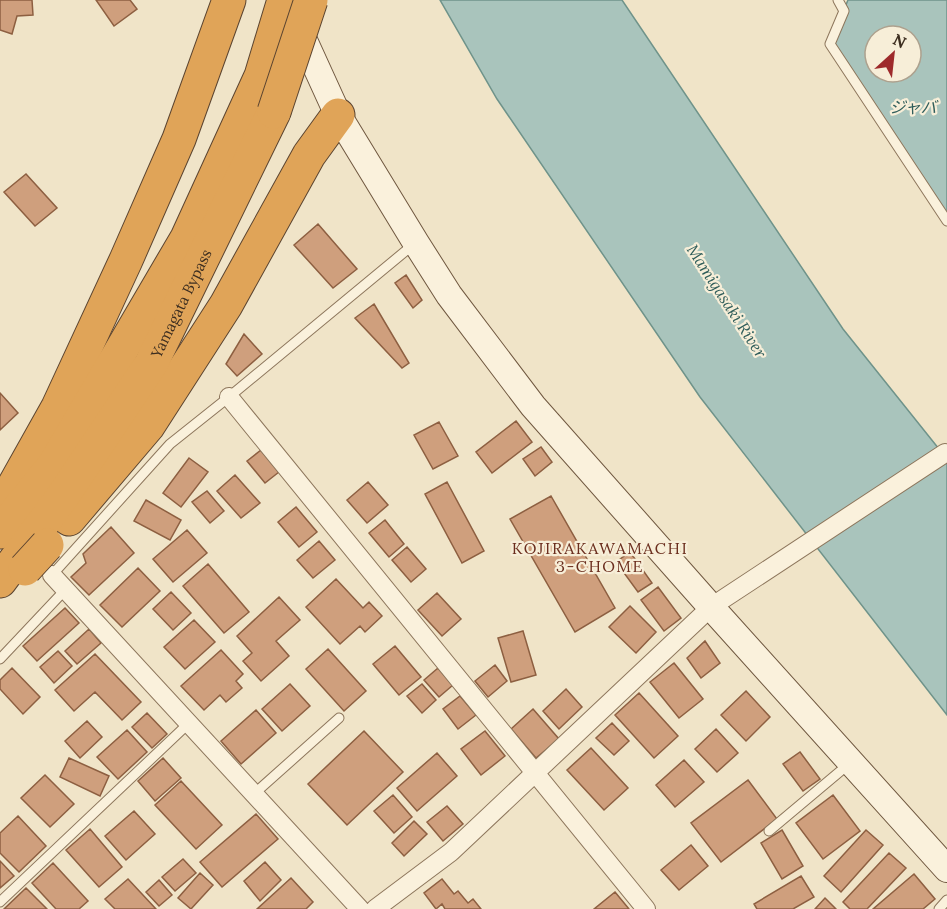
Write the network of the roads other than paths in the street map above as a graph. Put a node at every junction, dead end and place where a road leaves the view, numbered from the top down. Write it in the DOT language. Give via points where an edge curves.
graph roads {
  1 [pos="229,0"];
  2 [pos="286,0"];
  3 [pos="311,0"];
  4 [pos="838,0"];
  5 [pos="338,115"];
  6 [pos="947,221"];
  7 [pos="416,243"];
  8 [pos="229,398"];
  9 [pos="946,452"];
  10 [pos="0,510"];
  11 [pos="0,532"];
  12 [pos="31,567"];
  13 [pos="65,590"];
  14 [pos="0,596"];
  15 [pos="711,607"];
  16 [pos="0,659"];
  17 [pos="339,718"];
  18 [pos="189,723"];
  19 [pos="850,763"];
  20 [pos="534,774"];
  21 [pos="254,795"];
  22 [pos="769,831"];
  23 [pos="947,869"];
  24 [pos="947,900"];
  25 [pos="0,902"];
  26 [pos="360,909"];
  27 [pos="375,909"];
  28 [pos="646,909"];
  29 [pos="939,909"];
  1 -- 10 [label="highway" via="179,139 126,260 58,407"];
  2 -- 5 [label="street"];
  2 -- 11 [label="highway, Yamagata Bypass" via="261,76 187,238 54,465"];
  3 -- 12 [label="highway, Yamagata Bypass, bridge" via="274,112 151,364 63,496"];
  4 -- 6 [label="lane" via="844,11 830,44"];
  5 -- 7 [label="street"];
  5 -- 12 [label="highway" via="309,155 226,305 148,426"];
  7 -- 8 [label="lane"];
  7 -- 15 [label="street" via="449,295 533,406"];
  8 -- 12 [label="lane" via="170,444"];
  8 -- 20 [label="street"];
  9 -- 15 [label="street"];
  12 -- 13 [label="street"];
  12 -- 14 [label="highway"];
  13 -- 16 [label="lane"];
  13 -- 18 [label="street"];
  15 -- 19 [label="street"];
  15 -- 20 [label="street"];
  17 -- 21 [label="lane"];
  18 -- 21 [label="street"];
  18 -- 25 [label="lane"];
  19 -- 22 [label="lane"];
  19 -- 23 [label="street"];
  20 -- 27 [label="street" via="452,852"];
  20 -- 28 [label="street"];
  21 -- 26 [label="street"];
  24 -- 29 [label="lane"];
}
